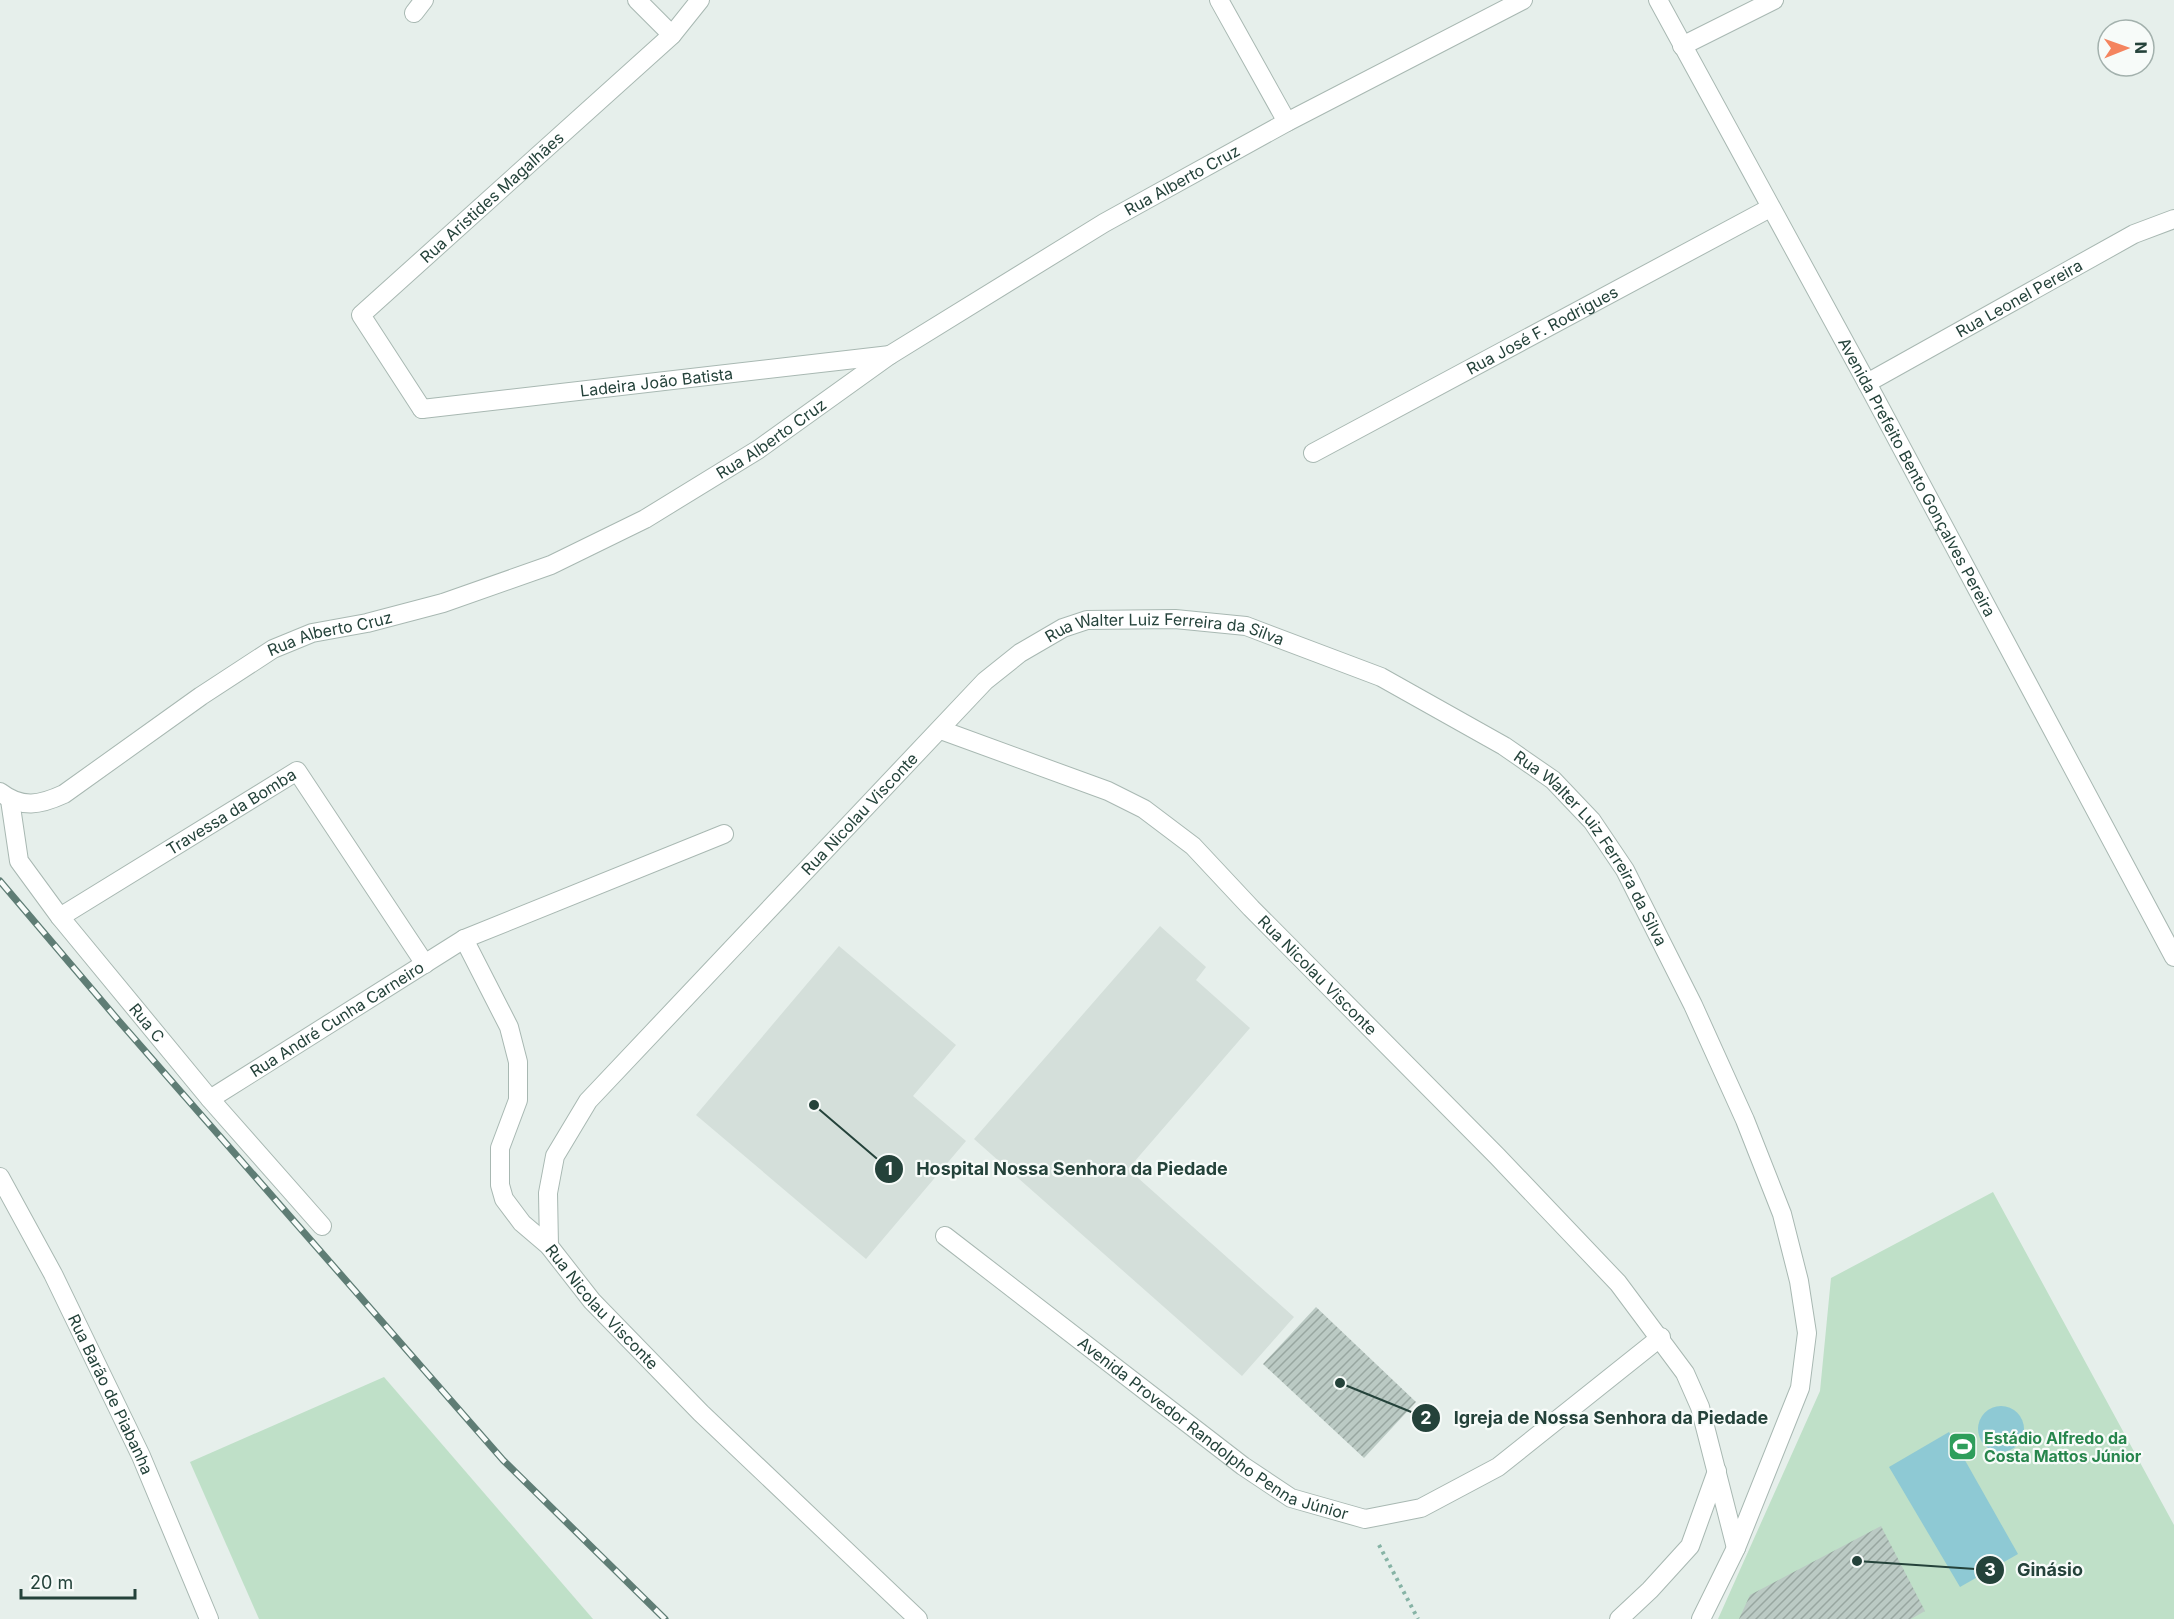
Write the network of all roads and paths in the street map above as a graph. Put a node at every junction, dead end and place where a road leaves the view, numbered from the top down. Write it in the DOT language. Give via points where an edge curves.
graph roads {
  1 [pos="637,0"];
  2 [pos="700,0"];
  3 [pos="1219,0"];
  4 [pos="1522,0"];
  5 [pos="1658,0"];
  6 [pos="1774,0"];
  7 [pos="672,35"];
  8 [pos="1682,46"];
  9 [pos="1287,122"];
  10 [pos="1770,208"];
  11 [pos="2174,219"];
  12 [pos="890,355"];
  13 [pos="1867,383"];
  14 [pos="422,409"];
  15 [pos="1313,453"];
  16 [pos="941,730"];
  17 [pos="5,796"];
  18 [pos="724,834"];
  19 [pos="60,917"];
  20 [pos="464,939"];
  21 [pos="2174,957"];
  22 [pos="425,964"];
  23 [pos="210,1099"];
  24 [pos="0,1177"];
  25 [pos="322,1226"];
  26 [pos="945,1236"];
  27 [pos="549,1246"];
  28 [pos="1661,1337"];
  29 [pos="1717,1472"];
  30 [pos="1365,1519"];
  31 [pos="1736,1548"];
  32 [pos="209,1619"];
  33 [pos="918,1619"];
  34 [pos="1418,1619"];
  35 [pos="1619,1619"];
  36 [pos="1701,1619"];
  1 -- 7 [label="street"];
  2 -- 7 [label="street, Rua Aristides Magalhães"];
  3 -- 9 [label="street"];
  4 -- 9 [label="street, Rua Alberto Cruz"];
  5 -- 8 [label="street, Avenida Prefeito Bento Gonçalves Pereira"];
  6 -- 8 [label="street"];
  7 -- 14 [label="street, Rua Aristides Magalhães" via="361,315"];
  8 -- 10 [label="street, Avenida Prefeito Bento Gonçalves Pereira"];
  9 -- 12 [label="street, Rua Alberto Cruz" via="1104,223"];
  10 -- 13 [label="street, Avenida Prefeito Bento Gonçalves Pereira"];
  10 -- 15 [label="street, Rua José F. Rodrigues"];
  11 -- 13 [label="street, Rua Leonel Pereira" via="2134,234"];
  12 -- 14 [label="street, Ladeira João Batista"];
  12 -- 17 [label="street, Rua Alberto Cruz" via="759,448 645,519 551,565 443,603 367,624 312,633 273,649 64,794 34,805"];
  13 -- 21 [label="street, Avenida Prefeito Bento Gonçalves Pereira"];
  16 -- 27 [label="street, Rua Nicolau Visconte" via="588,1101 555,1156 548,1193"];
  16 -- 28 [label="street, Rua Nicolau Visconte" via="1108,791 1143,808 1193,846 1521,1181 1618,1283"];
  16 -- 31 [label="street, Rua Walter Luiz Ferreira da Silva" via="985,681 1020,653 1063,628 1087,620 1175,619 1246,626 1381,677 1504,746 1553,780 1592,821 1625,870 1693,1005 1782,1214 1799,1281 1807,1333 1800,1388"];
  17 -- 19 [label="street, Rua C" via="20,861"];
  18 -- 20 [label="street, Rua André Cunha Carneiro"];
  19 -- 22 [label="street, Travessa da Bomba" via="297,771"];
  19 -- 23 [label="street, Rua C"];
  20 -- 22 [label="street, Rua André Cunha Carneiro"];
  20 -- 27 [label="street" via="509,1027 518,1062 518,1100 500,1148 500,1185 513,1213"];
  22 -- 23 [label="street, Rua André Cunha Carneiro"];
  23 -- 25 [label="street, Rua C"];
  24 -- 32 [label="street, Rua Barão de Piabanha" via="141,1456"];
  26 -- 30 [label="street, Avenida Provedor Randolpho Penna Júnior" via="1243,1466 1291,1498"];
  27 -- 33 [label="street, Rua Nicolau Visconte" via="592,1301 701,1413"];
  28 -- 29 [label="street" via="1685,1373 1700,1407"];
  28 -- 30 [label="street, Avenida Provedor Randolpho Penna Júnior" via="1498,1467 1421,1508"];
  29 -- 31 [label="street"];
  29 -- 35 [label="street" via="1689,1546"];
  30 -- 34 [label="path"];
  31 -- 36 [label="street"];
}
